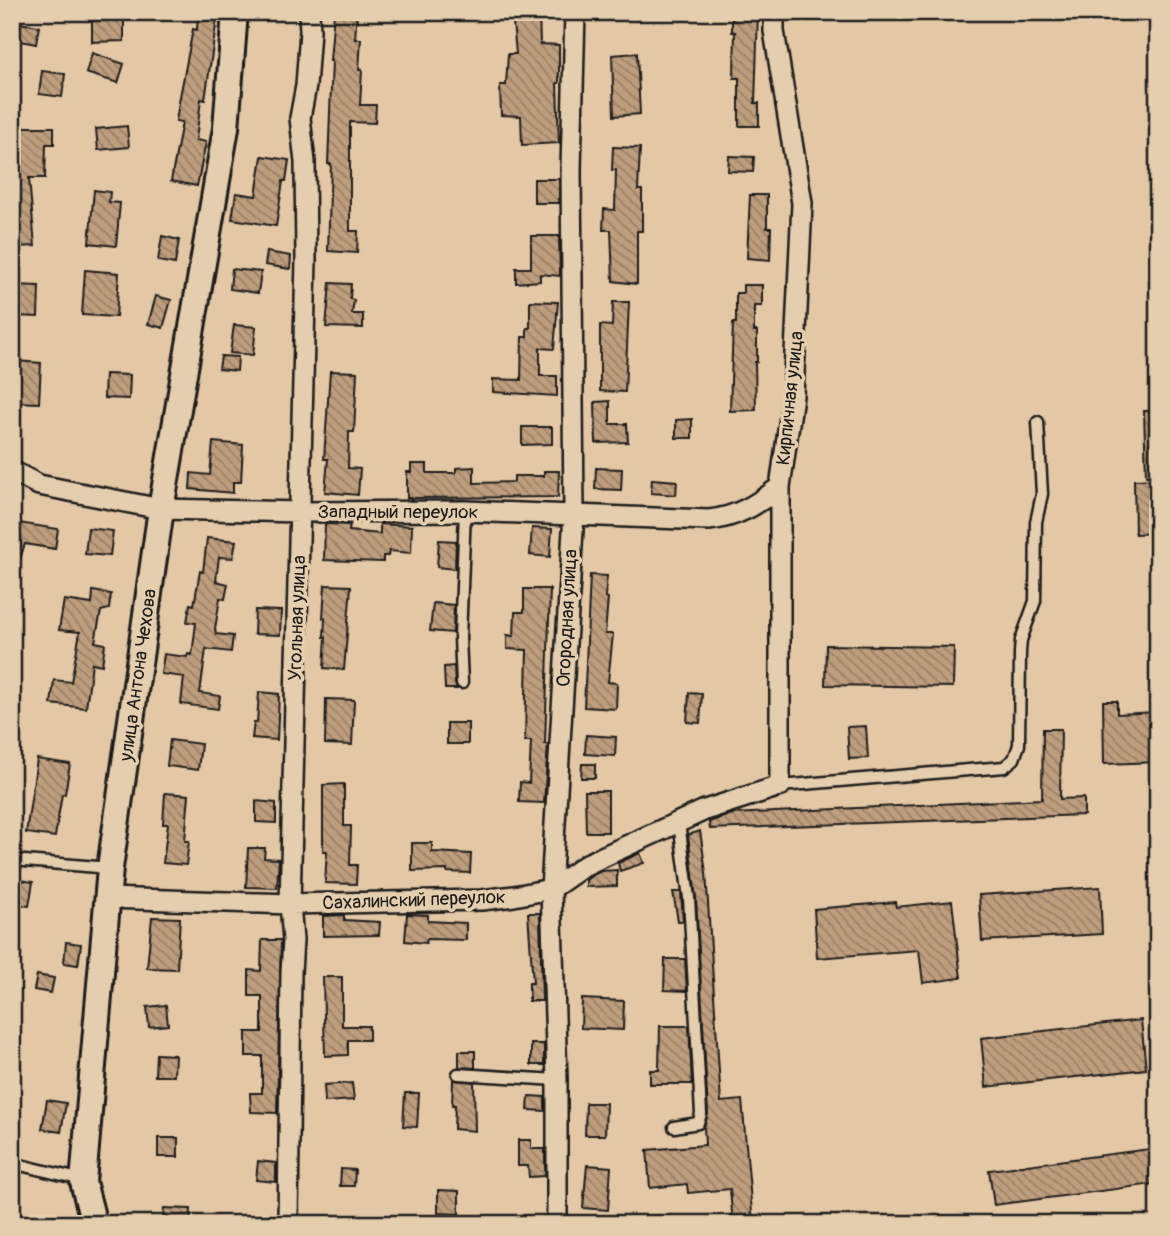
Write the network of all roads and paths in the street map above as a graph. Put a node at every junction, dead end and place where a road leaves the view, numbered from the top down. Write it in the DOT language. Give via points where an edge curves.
graph roads {
  1 [pos="235,12"];
  2 [pos="309,12"];
  3 [pos="575,12"];
  4 [pos="774,12"];
  5 [pos="1038,422"];
  6 [pos="12,471"];
  7 [pos="780,487"];
  8 [pos="161,509"];
  9 [pos="465,511"];
  10 [pos="300,512"];
  11 [pos="574,514"];
  12 [pos="462,683"];
  13 [pos="780,786"];
  14 [pos="678,823"];
  15 [pos="12,860"];
  16 [pos="110,868"];
  17 [pos="551,889"];
  18 [pos="107,898"];
  19 [pos="290,904"];
  20 [pos="458,1074"];
  21 [pos="557,1080"];
  22 [pos="674,1127"];
  23 [pos="12,1163"];
  24 [pos="83,1181"];
  25 [pos="77,1224"];
  26 [pos="94,1224"];
  27 [pos="288,1224"];
  28 [pos="557,1224"];
  1 -- 8 [label="street, улица Антона Чехова" via="226,128"];
  2 -- 10 [label="street, Угольная улица" via="300,118 306,260"];
  3 -- 11 [label="street, Огородная улица" via="571,169"];
  4 -- 7 [label="street, Кирпичная улица" via="802,203 793,396"];
  5 -- 13 [label="lane" via="1042,494 1036,522 1036,592 1021,640 1019,745 1014,759 1004,767"];
  6 -- 8 [label="street, Западный переулок" via="39,485"];
  7 -- 11 [label="street, Западный переулок" via="756,506 709,520"];
  7 -- 13 [label="street, Кирпичная улица"];
  8 -- 10 [label="street, Западный переулок"];
  8 -- 16 [label="street, улица Антона Чехова"];
  9 -- 10 [label="street, Западный переулок"];
  9 -- 11 [label="street, Западный переулок"];
  9 -- 12 [label="lane"];
  10 -- 19 [label="street, Угольная улица"];
  11 -- 17 [label="street, Огородная улица"];
  13 -- 14 [label="street, Сахалинский переулок" via="718,804"];
  14 -- 17 [label="street, Сахалинский переулок" via="587,864"];
  14 -- 22 [label="lane" via="690,898 701,1114 694,1126"];
  15 -- 16 [label="lane"];
  16 -- 18 [label="street, улица Антона Чехова"];
  17 -- 19 [label="street, Сахалинский переулок" via="482,900"];
  17 -- 21 [label="street, Огородная улица"];
  18 -- 19 [label="street, Сахалинский переулок"];
  18 -- 24 [label="street, улица Антона Чехова"];
  19 -- 27 [label="street, Угольная улица"];
  20 -- 21 [label="lane"];
  21 -- 28 [label="street, Огородная улица"];
  23 -- 24 [label="lane"];
  24 -- 25 [label="street"];
  24 -- 26 [label="street, улица Антона Чехова"];
}
